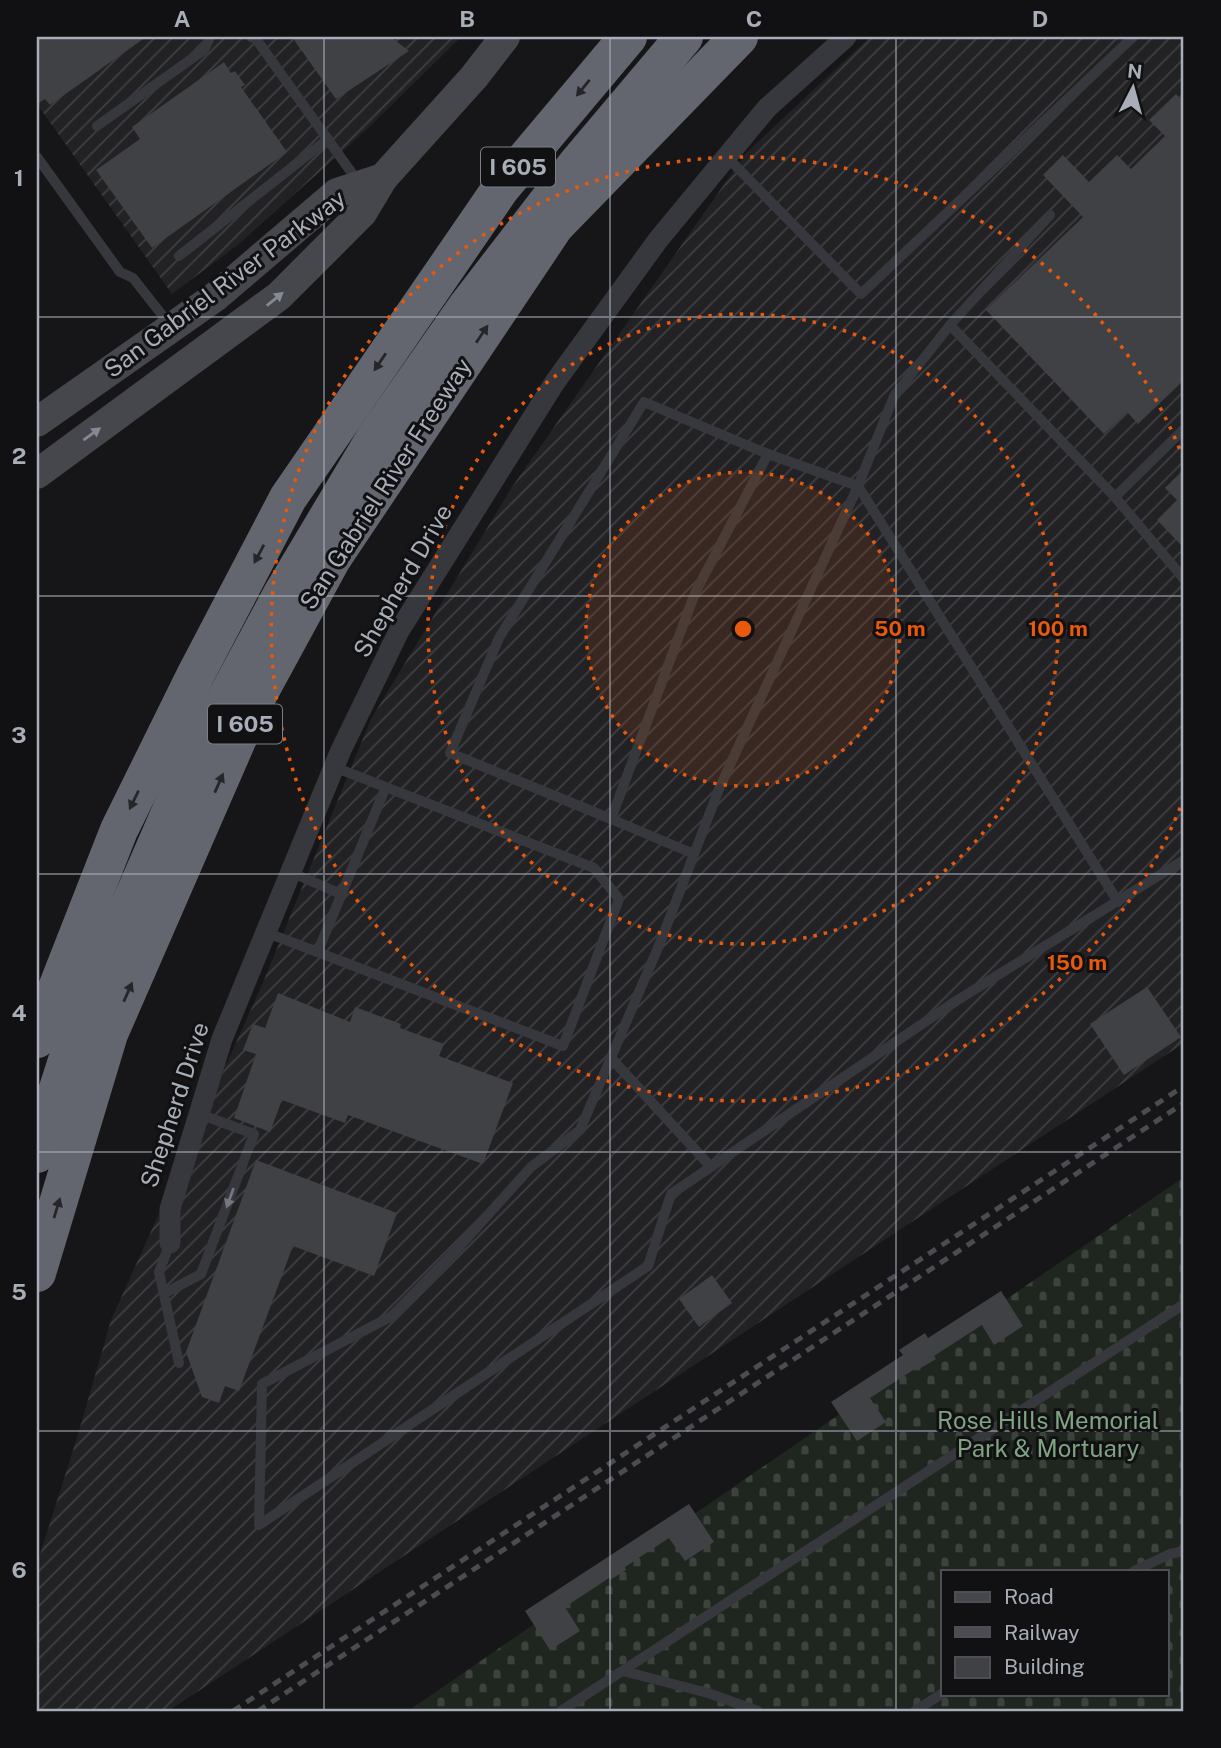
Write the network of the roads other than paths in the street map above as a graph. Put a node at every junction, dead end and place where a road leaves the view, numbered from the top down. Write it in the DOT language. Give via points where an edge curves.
graph roads {
  1 [pos="210,37"];
  2 [pos="251,37"];
  3 [pos="505,37"];
  4 [pos="628,37"];
  5 [pos="667,37"];
  6 [pos="684,37"];
  7 [pos="739,37"];
  8 [pos="770,37"];
  9 [pos="846,37"];
  10 [pos="1133,37"];
  11 [pos="97,126"];
  12 [pos="328,139"];
  13 [pos="726,156"];
  14 [pos="37,157"];
  15 [pos="372,181"];
  16 [pos="1050,215"];
  17 [pos="555,226"];
  18 [pos="179,256"];
  19 [pos="950,325"];
  20 [pos="172,327"];
  21 [pos="37,422"];
  22 [pos="1184,429"];
  23 [pos="768,454"];
  24 [pos="37,474"];
  25 [pos="858,486"];
  26 [pos="1115,497"];
  27 [pos="1184,579"];
  28 [pos="334,767"];
  29 [pos="384,789"];
  30 [pos="611,819"];
  31 [pos="694,854"];
  32 [pos="1184,860"];
  33 [pos="290,872"];
  34 [pos="341,894"];
  35 [pos="1118,902"];
  36 [pos="265,932"];
  37 [pos="318,951"];
  38 [pos="37,1039"];
  39 [pos="611,1058"];
  40 [pos="37,1112"];
  41 [pos="199,1114"];
  42 [pos="37,1154"];
  43 [pos="711,1167"];
  44 [pos="170,1243"];
  45 [pos="37,1273"];
  46 [pos="164,1293"];
  47 [pos="1184,1304"];
  48 [pos="180,1363"];
  49 [pos="1184,1551"];
  50 [pos="1137,1570"];
  51 [pos="623,1671"];
  52 [pos="941,1694"];
  53 [pos="561,1711"];
  54 [pos="758,1711"];
  55 [pos="915,1711"];
  1 -- 11 [label="lane" via="204,50"];
  2 -- 12 [label="lane"];
  3 -- 15 [label="main road, San Gabriel River Parkway" via="474,77"];
  4 -- 38 [label="highway, I 605, one-way" via="501,188 288,498 119,830"];
  5 -- 40 [label="highway" via="612,97 502,234 401,377 297,543 212,698 127,876"];
  6 -- 42 [label="highway" via="584,155 468,305 375,438 282,594 188,772 71,1048"];
  7 -- 17 [label="highway, San Gabriel River Freeway / I 605"];
  8 -- 17 [label="highway"];
  9 -- 13 [label="street, Shepherd Drive" via="767,108"];
  10 -- 13 [label="lane" via="861,294"];
  12 -- 15 [label="lane"];
  12 -- 18 [label="lane"];
  13 -- 28 [label="street, Shepherd Drive" via="658,240 555,382 399,631"];
  14 -- 20 [label="lane" via="120,272 133,278"];
  15 -- 20 [label="main road, San Gabriel River Parkway" via="337,193 215,297"];
  24 -- 15 [label="main road, San Gabriel River Parkway, one-way" via="279,296 362,213"];
  16 -- 19 [label="lane"];
  45 -- 17 [label="highway, San Gabriel River Freeway / I 605, one-way" via="109,1034 252,706 332,559"];
  19 -- 25 [label="lane" via="894,396"];
  19 -- 26 [label="lane"];
  20 -- 21 [label="main road, San Gabriel River Parkway"];
  22 -- 26 [label="lane"];
  23 -- 25 [label="lane"];
  23 -- 30 [label="lane" via="695,593"];
  23 -- 30 [label="lane" via="643,402 499,638 450,752"];
  25 -- 31 [label="lane" via="719,789"];
  25 -- 35 [label="lane"];
  26 -- 27 [label="lane"];
  28 -- 29 [label="lane"];
  28 -- 33 [label="street, Shepherd Drive"];
  29 -- 34 [label="lane"];
  29 -- 37 [label="lane" via="594,868 619,899 563,1046"];
  30 -- 31 [label="lane"];
  31 -- 39 [label="lane"];
  32 -- 35 [label="lane"];
  33 -- 34 [label="lane"];
  33 -- 36 [label="street, Shepherd Drive"];
  34 -- 37 [label="lane"];
  35 -- 43 [label="lane" via="956,1001"];
  36 -- 37 [label="lane"];
  36 -- 41 [label="street, Shepherd Drive" via="222,1038"];
  39 -- 43 [label="lane"];
  39 -- 43 [label="lane" via="580,1130 531,1167 392,1316 262,1384 259,1525 648,1266 671,1194"];
  41 -- 44 [label="street, Shepherd Drive" via="170,1209"];
  41 -- 46 [label="lane, one-way" via="254,1134 201,1274"];
  44 -- 46 [label="lane" via="159,1272"];
  46 -- 48 [label="lane"];
  47 -- 51 [label="lane"];
  49 -- 50 [label="lane"];
  51 -- 53 [label="lane"];
  51 -- 54 [label="lane"];
  52 -- 55 [label="lane"];
}
